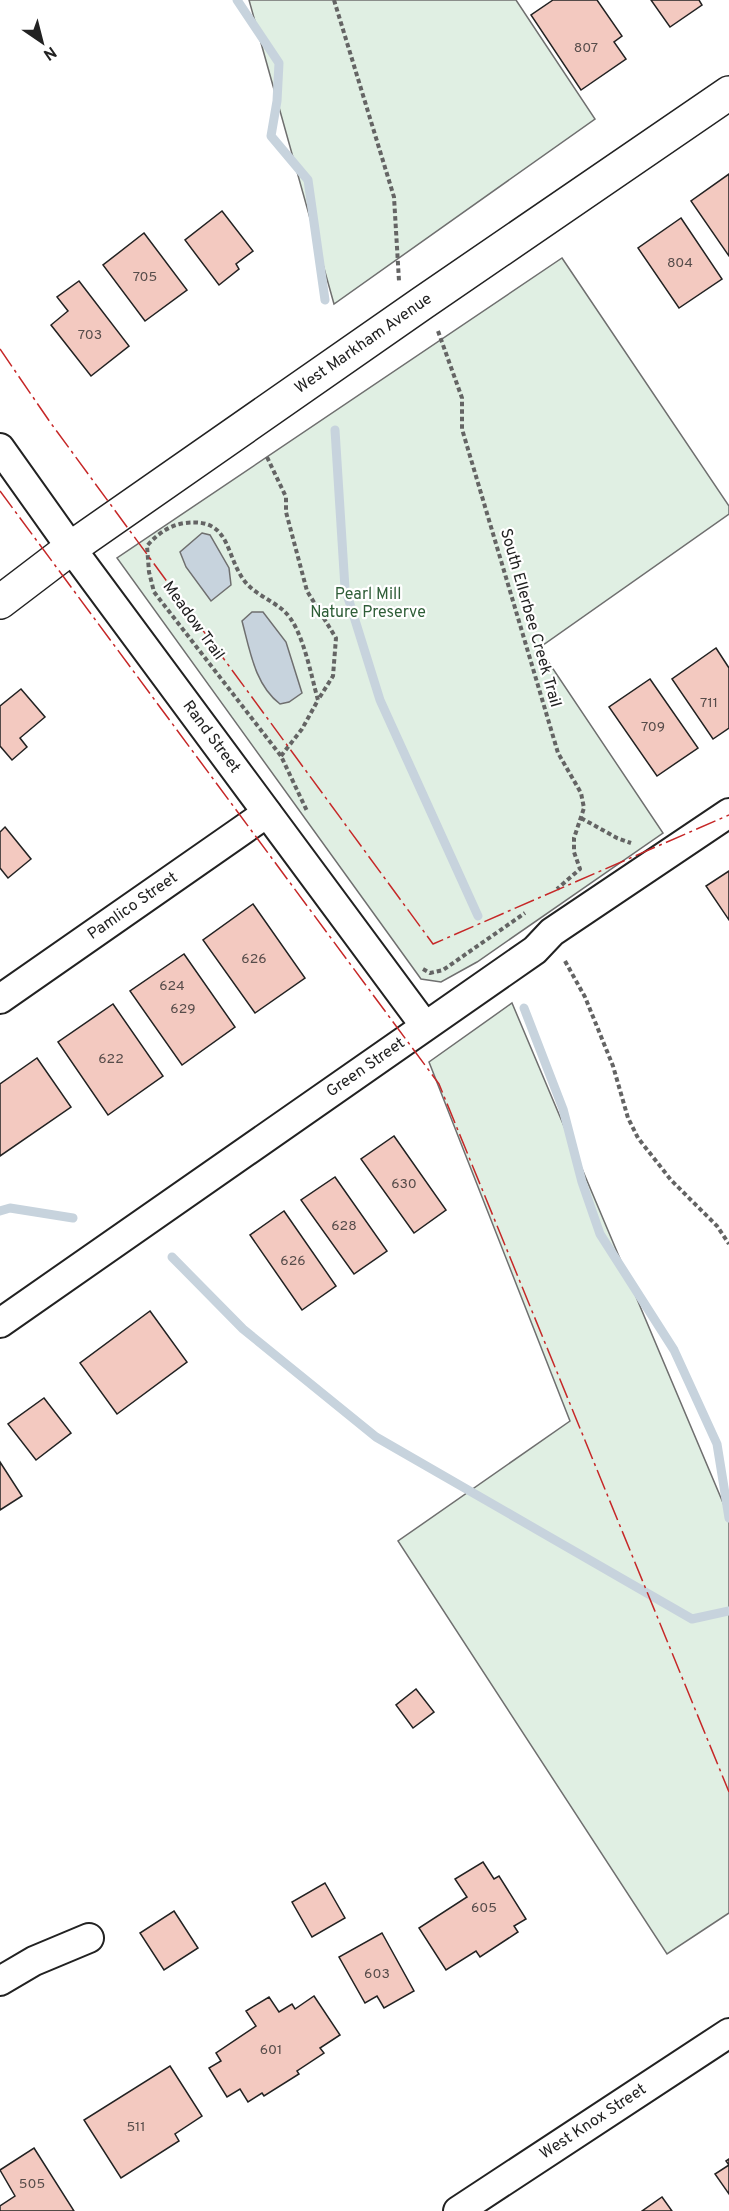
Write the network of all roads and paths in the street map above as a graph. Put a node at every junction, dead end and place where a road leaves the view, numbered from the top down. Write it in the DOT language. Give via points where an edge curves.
graph roads {
  1 [pos="334,0"];
  2 [pos="729,93"];
  3 [pos="399,280"];
  4 [pos="433,325"];
  5 [pos="0,448"];
  6 [pos="267,457"];
  7 [pos="71,548"];
  8 [pos="0,602"];
  9 [pos="318,700"];
  10 [pos="280,756"];
  11 [pos="307,812"];
  12 [pos="267,813"];
  13 [pos="729,813"];
  14 [pos="581,818"];
  15 [pos="634,844"];
  16 [pos="556,890"];
  17 [pos="529,910"];
  18 [pos="563,957"];
  19 [pos="418,967"];
  20 [pos="0,999"];
  21 [pos="425,1026"];
  22 [pos="729,1244"];
  23 [pos="0,1323"];
  24 [pos="89,1938"];
  25 [pos="0,1981"];
  26 [pos="729,2034"];
  27 [pos="458,2211"];
  1 -- 3 [label="path" via="394,196"];
  2 -- 7 [label="street, West Markham Avenue"];
  4 -- 14 [label="path, South Ellerbee Creek Trail" via="462,398 462,429 531,668 558,753 581,793"];
  5 -- 7 [label="street, Rand Street"];
  6 -- 9 [label="path" via="286,497 286,512 307,591 336,638 333,676"];
  7 -- 8 [label="street, West Markham Avenue"];
  7 -- 12 [label="street, Rand Street"];
  9 -- 10 [label="path" via="302,729"];
  9 -- 10 [label="path, Meadow Trail" via="301,640 286,612 247,584 229,546 213,526 200,521 157,534 147,546 154,592"];
  10 -- 11 [label="path, Meadow Trail"];
  12 -- 20 [label="street, Pamlico Street"];
  12 -- 21 [label="street, Rand Street"];
  13 -- 21 [label="street, Green Street" via="552,932 535,950"];
  14 -- 15 [label="path"];
  14 -- 16 [label="path, South Ellerbee Creek Trail" via="574,838 580,869"];
  17 -- 19 [label="path" via="443,970 430,973"];
  18 -- 22 [label="path" via="585,997 638,1138"];
  21 -- 23 [label="street, Green Street"];
  24 -- 25 [label="street" via="34,1961"];
  26 -- 27 [label="street, West Knox Street"];
}
